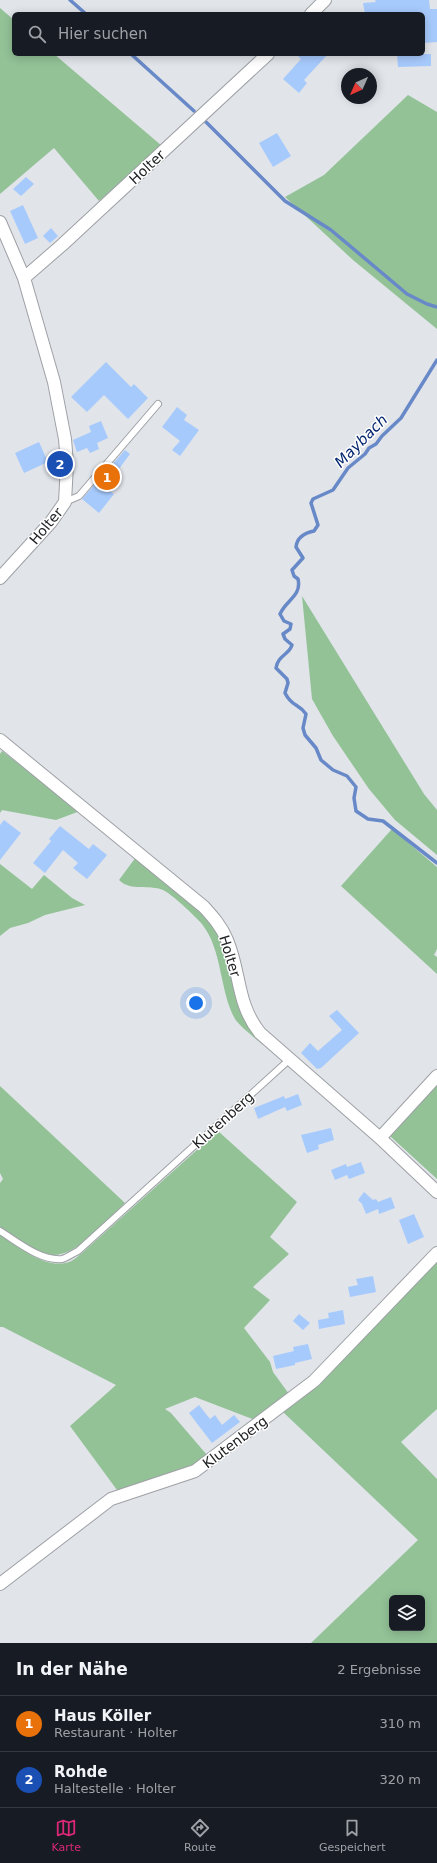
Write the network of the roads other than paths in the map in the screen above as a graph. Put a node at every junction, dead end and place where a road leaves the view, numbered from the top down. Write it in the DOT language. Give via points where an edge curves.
graph roads {
  1 [pos="325,0"];
  2 [pos="313,12"];
  3 [pos="266,56"];
  4 [pos="0,222"];
  5 [pos="24,278"];
  6 [pos="158,404"];
  7 [pos="65,502"];
  8 [pos="0,578"];
  9 [pos="0,740"];
  10 [pos="290,1059"];
  11 [pos="437,1076"];
  12 [pos="380,1138"];
  13 [pos="437,1192"];
  14 [pos="0,1231"];
  15 [pos="437,1253"];
  16 [pos="0,1584"];
  1 -- 2 [label="street"];
  3 -- 5 [label="street, Holter" via="62,246"];
  4 -- 5 [label="street, Holter"];
  5 -- 7 [label="street, Holter" via="54,382 64,432 67,464"];
  6 -- 7 [label="lane" via="79,496"];
  7 -- 8 [label="street, Holter" via="51,522"];
  9 -- 10 [label="street, Holter" via="204,907 219,924 227,939 244,1007 251,1021 260,1033"];
  10 -- 12 [label="street, Holter"];
  10 -- 14 [label="lane, Klutenberg" via="78,1251 63,1259 53,1259 40,1255"];
  11 -- 12 [label="street"];
  12 -- 13 [label="street, Holter"];
  15 -- 16 [label="street, Klutenberg" via="314,1381 297,1395 195,1471 111,1499"];
}
